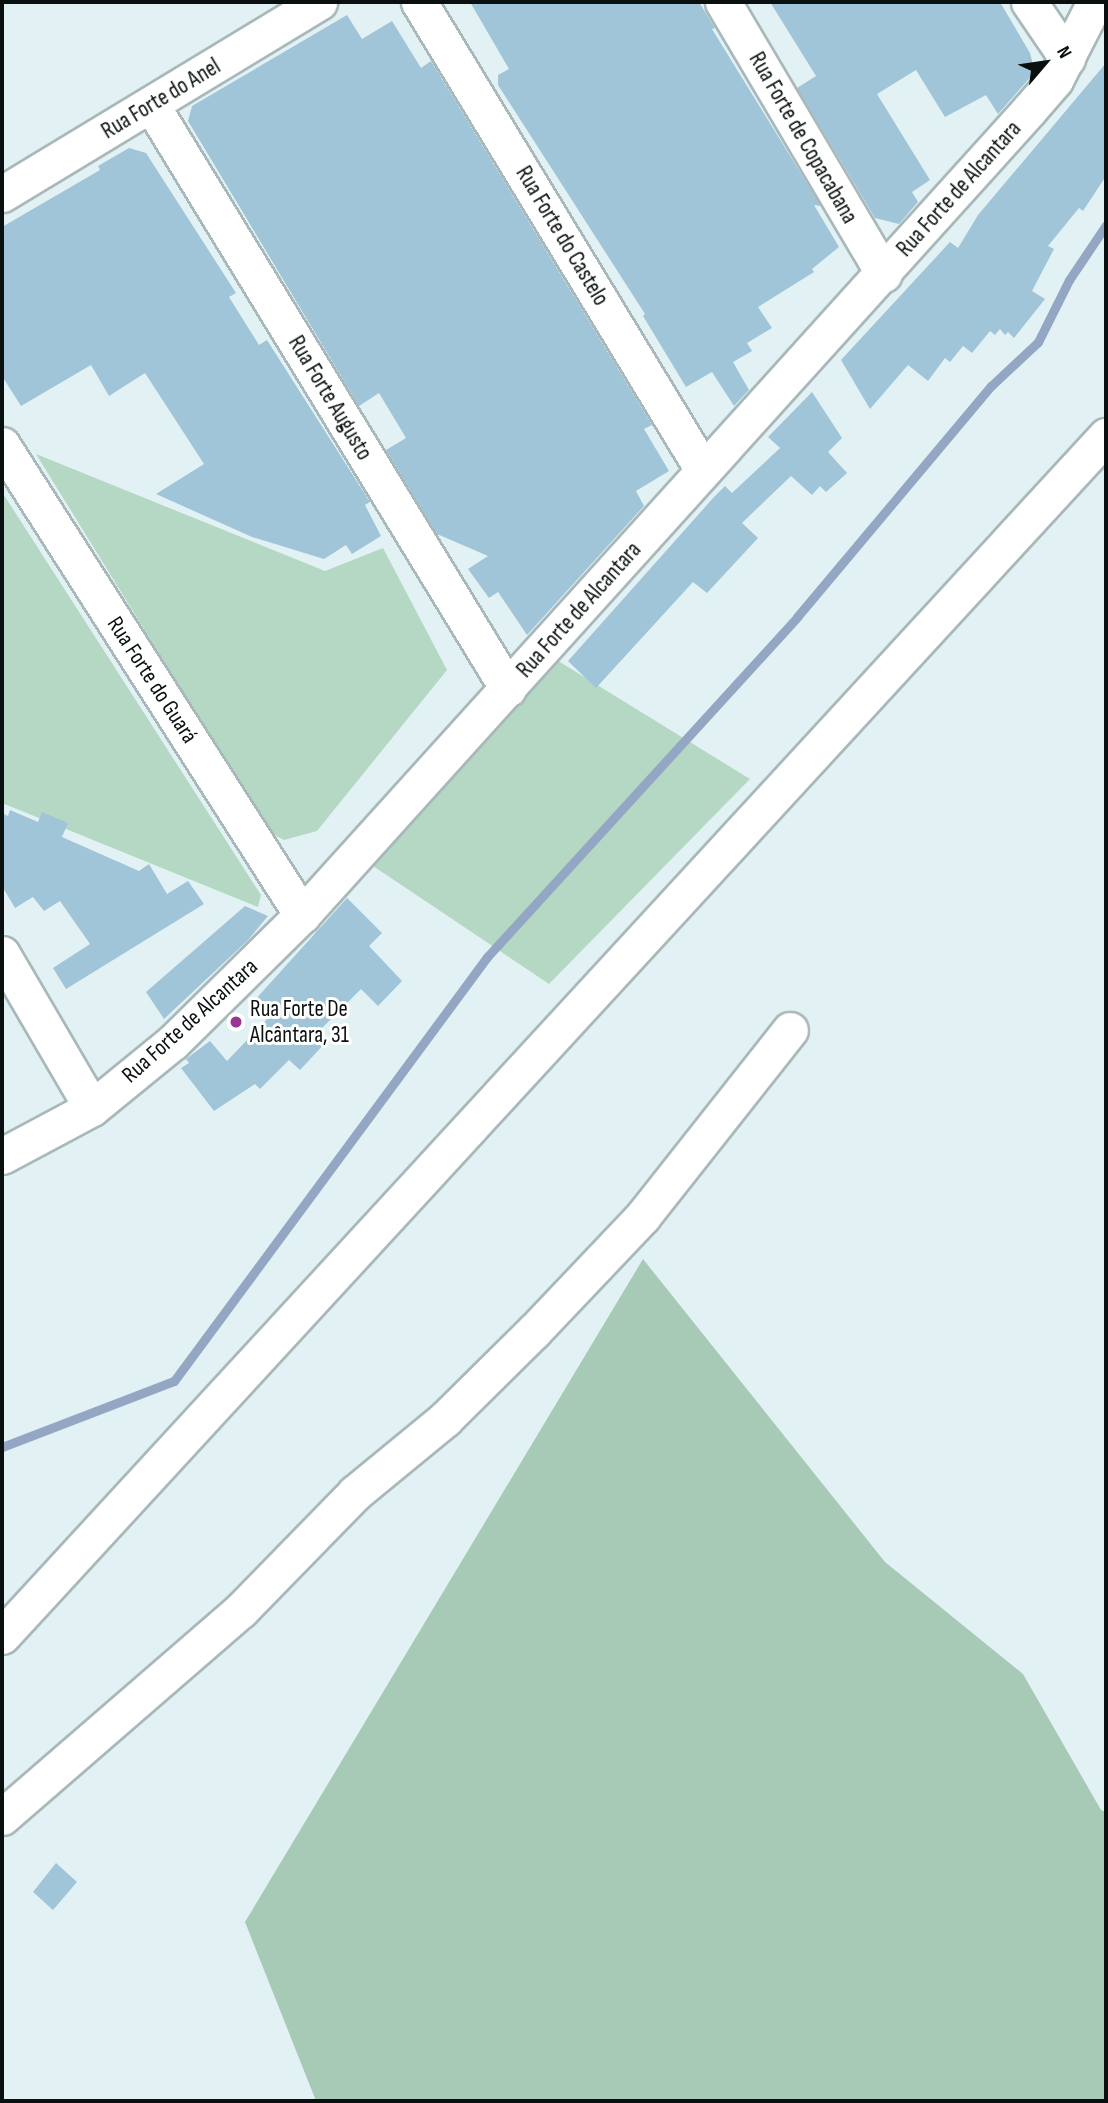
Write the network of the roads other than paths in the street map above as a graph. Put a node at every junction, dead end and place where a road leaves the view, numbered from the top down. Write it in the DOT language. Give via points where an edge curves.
graph roads {
  1 [pos="319,2"];
  2 [pos="419,2"];
  3 [pos="723,2"];
  4 [pos="1029,2"];
  5 [pos="1095,2"];
  6 [pos="1067,58"];
  7 [pos="152,106"];
  8 [pos="2,194"];
  9 [pos="884,274"];
  10 [pos="1106,436"];
  11 [pos="2,445"];
  12 [pos="703,470"];
  13 [pos="508,690"];
  14 [pos="303,915"];
  15 [pos="2,954"];
  16 [pos="790,1030"];
  17 [pos="92,1108"];
  18 [pos="2,1156"];
  19 [pos="8,1615"];
  20 [pos="2,1817"];
  1 -- 7 [label="street, Rua Forte do Anel"];
  2 -- 12 [label="street, Rua Forte do Castelo"];
  3 -- 9 [label="street, Rua Forte de Copacabana"];
  4 -- 6 [label="street"];
  5 -- 6 [label="street, Rua Forte de Alcantara"];
  6 -- 9 [label="street, Rua Forte de Alcantara" via="1046,90"];
  7 -- 8 [label="street, Rua Forte do Anel"];
  7 -- 13 [label="street, Rua Forte Augusto"];
  9 -- 12 [label="street, Rua Forte de Alcantara"];
  10 -- 19 [label="street"];
  11 -- 14 [label="street, Rua Forte do Guará"];
  12 -- 13 [label="street, Rua Forte de Alcantara"];
  13 -- 14 [label="street, Rua Forte de Alcantara"];
  14 -- 17 [label="street, Rua Forte de Alcantara" via="173,1042"];
  15 -- 17 [label="street"];
  16 -- 20 [label="street" via="643,1216 534,1331 444,1419 355,1493 241,1610"];
  17 -- 18 [label="street, Rua Forte de Alcantara"];
}
